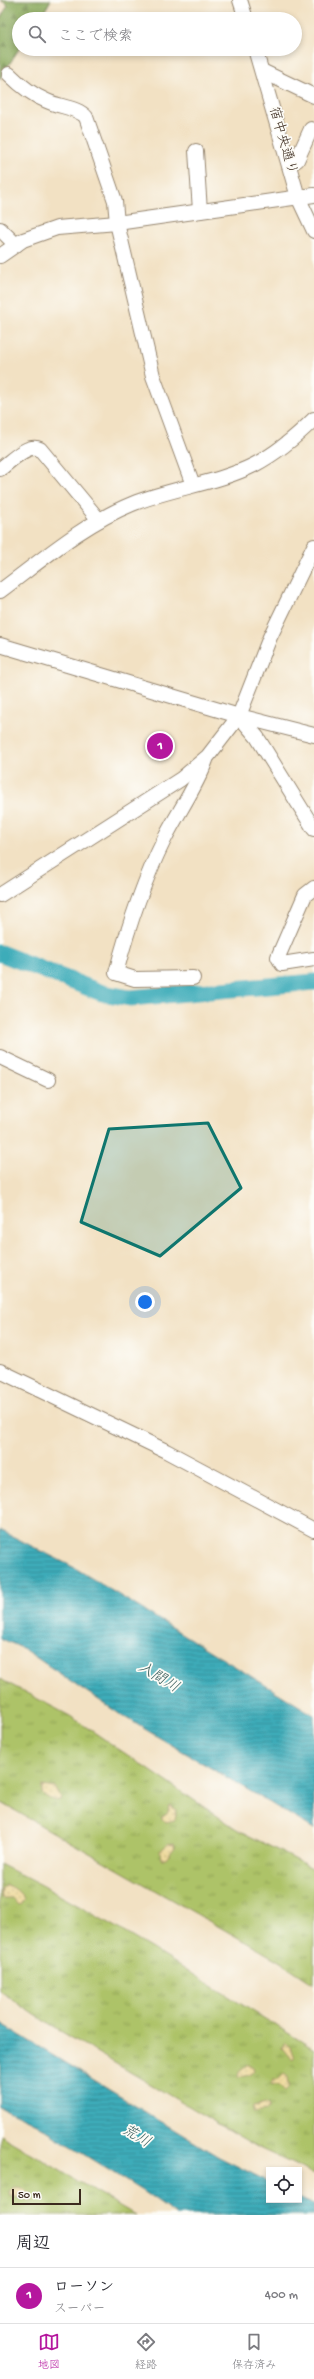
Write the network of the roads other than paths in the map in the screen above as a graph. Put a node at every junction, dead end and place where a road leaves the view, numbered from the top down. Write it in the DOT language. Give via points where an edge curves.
graph roads {
  1 [pos="240,0"];
  2 [pos="244,12"];
  3 [pos="257,56"];
  4 [pos="262,71"];
  5 [pos="9,74"];
  6 [pos="314,96"];
  7 [pos="314,131"];
  8 [pos="196,151"];
  9 [pos="289,165"];
  10 [pos="314,195"];
  11 [pos="298,197"];
  12 [pos="200,211"];
  13 [pos="117,223"];
  14 [pos="0,229"];
  15 [pos="314,231"];
  16 [pos="16,245"];
  17 [pos="0,256"];
  18 [pos="314,419"];
  19 [pos="0,469"];
  20 [pos="193,485"];
  21 [pos="99,520"];
  22 [pos="314,546"];
  23 [pos="0,591"];
  24 [pos="0,645"];
  25 [pos="240,716"];
  26 [pos="314,735"];
  27 [pos="208,756"];
  28 [pos="314,829"];
  29 [pos="314,888"];
  30 [pos="0,895"];
  31 [pos="314,958"];
  32 [pos="193,978"];
  33 [pos="0,1057"];
  34 [pos="48,1080"];
  35 [pos="0,1371"];
  36 [pos="314,1530"];
  1 -- 2 [label="street"];
  3 -- 4 [label="street, 宿中央通り"];
  4 -- 6 [label="street"];
  4 -- 9 [label="street, 宿中央通り"];
  5 -- 13 [label="street" via="25,90 46,101 79,111 86,117 115,201"];
  7 -- 9 [label="street" via="311,129 297,160"];
  8 -- 12 [label="street"];
  9 -- 11 [label="street, 宿中央通り"];
  10 -- 11 [label="street"];
  11 -- 12 [label="street"];
  11 -- 15 [label="street, 宿中央通り"];
  12 -- 13 [label="street"];
  13 -- 16 [label="street" via="57,228"];
  13 -- 20 [label="street" via="153,376"];
  14 -- 16 [label="street"];
  16 -- 17 [label="street"];
  18 -- 20 [label="street" via="296,436 253,465"];
  19 -- 21 [label="street" via="29,448 40,449"];
  20 -- 21 [label="street" via="131,504"];
  21 -- 23 [label="street"];
  22 -- 25 [label="street" via="270,637"];
  24 -- 25 [label="street"];
  25 -- 26 [label="street"];
  25 -- 27 [label="street"];
  25 -- 28 [label="street" via="257,737"];
  27 -- 30 [label="street" via="180,779"];
  27 -- 32 [label="street" via="164,840 141,892 116,973 146,980"];
  29 -- 31 [label="street" via="305,895 278,957 282,964"];
  33 -- 34 [label="street"];
  35 -- 36 [label="street" via="166,1451"];
}
